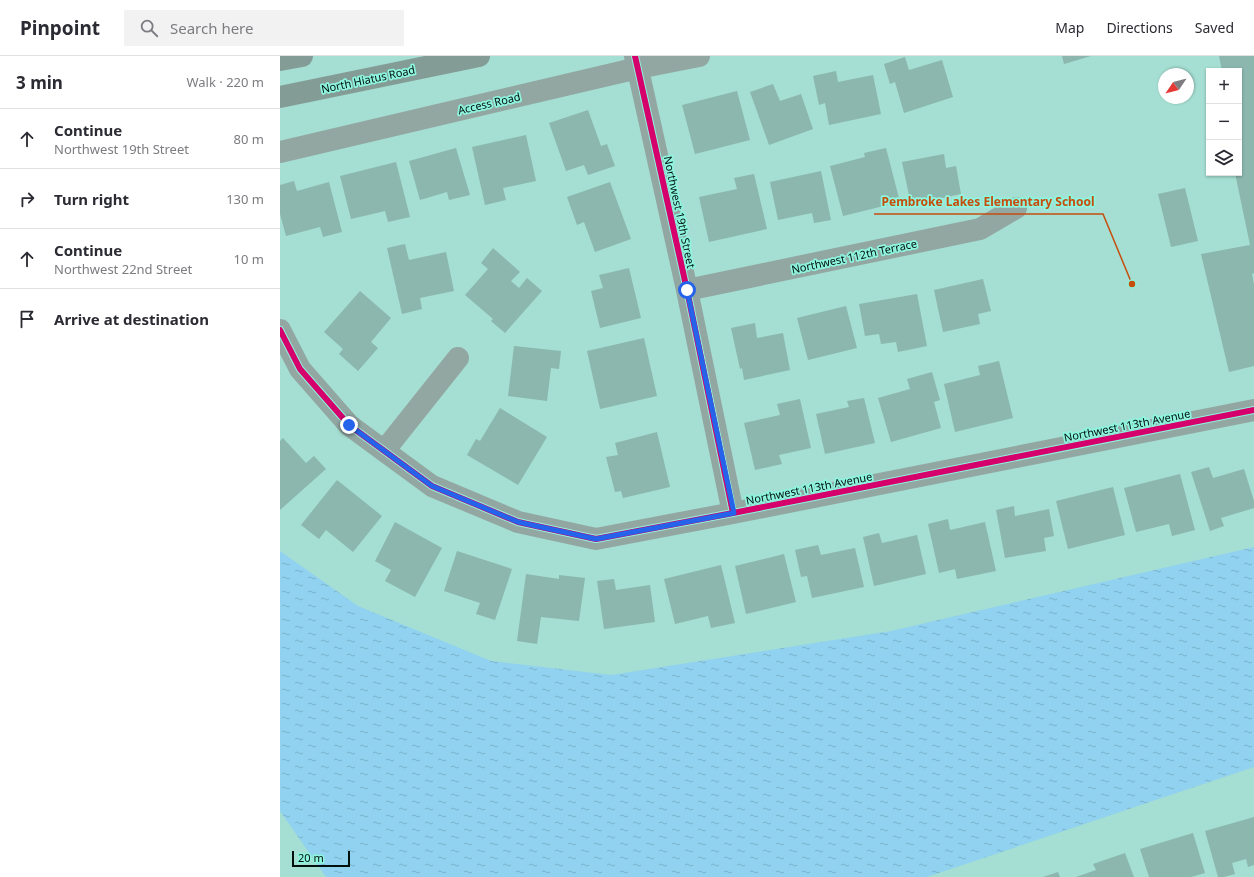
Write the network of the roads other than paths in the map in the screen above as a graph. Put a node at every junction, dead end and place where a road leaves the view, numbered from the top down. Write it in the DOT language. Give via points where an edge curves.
graph roads {
  1 [pos="302,56"];
  2 [pos="479,56"];
  3 [pos="699,56"];
  4 [pos="280,60"];
  5 [pos="637,62"];
  6 [pos="280,97"];
  7 [pos="280,152"];
  8 [pos="1016,208"];
  9 [pos="687,290"];
  10 [pos="280,330"];
  11 [pos="458,358"];
  12 [pos="1254,410"];
  13 [pos="384,451"];
  14 [pos="734,513"];
  1 -- 4 [label="main road"];
  2 -- 6 [label="main road, North Hiatus Road"];
  3 -- 5 [label="street, Access Road"];
  5 -- 7 [label="street, Access Road"];
  5 -- 9 [label="street, Northwest 19th Street"];
  8 -- 9 [label="street, Northwest 112th Terrace" via="980,230"];
  9 -- 14 [label="street, Northwest 19th Street"];
  10 -- 13 [label="street, Northwest 113th Avenue" via="300,369 349,425"];
  11 -- 13 [label="street"];
  12 -- 14 [label="street, Northwest 113th Avenue"];
  13 -- 14 [label="street, Northwest 113th Avenue" via="432,486 518,522 596,539"];
}
